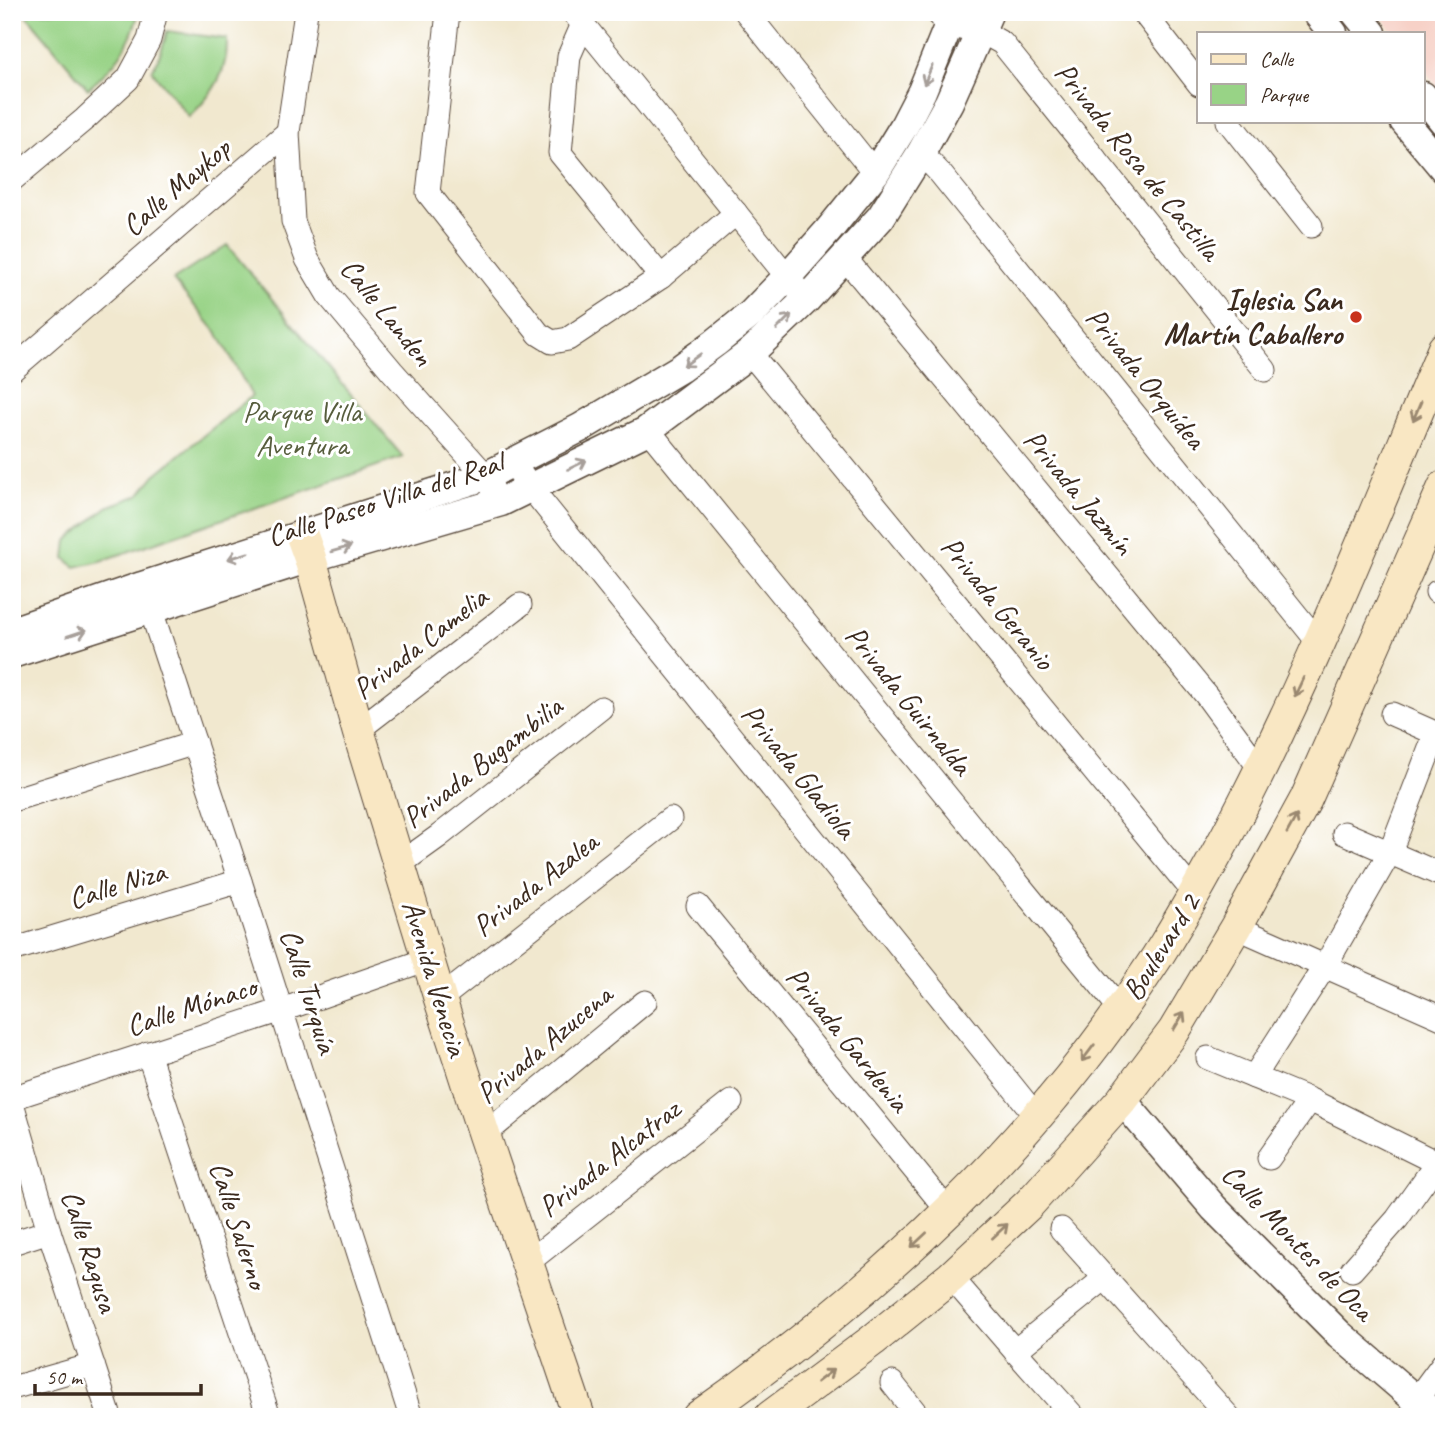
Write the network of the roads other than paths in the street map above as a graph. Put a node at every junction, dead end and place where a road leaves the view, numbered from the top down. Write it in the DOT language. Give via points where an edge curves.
graph roads {
  1 [pos="156,12"];
  2 [pos="306,12"];
  3 [pos="448,12"];
  4 [pos="746,12"];
  5 [pos="1143,12"];
  6 [pos="1316,12"];
  7 [pos="1354,12"];
  8 [pos="947,17"];
  9 [pos="578,18"];
  10 [pos="986,22"];
  11 [pos="1332,32"];
  12 [pos="1371,32"];
  13 [pos="1197,81"];
  14 [pos="1424,97"];
  15 [pos="1229,122"];
  16 [pos="1405,122"];
  17 [pos="1444,122"];
  18 [pos="288,132"];
  19 [pos="921,153"];
  20 [pos="1444,169"];
  21 [pos="875,173"];
  22 [pos="12,180"];
  23 [pos="736,213"];
  24 [pos="1311,226"];
  25 [pos="845,258"];
  26 [pos="661,276"];
  27 [pos="788,276"];
  28 [pos="806,300"];
  29 [pos="1444,348"];
  30 [pos="750,354"];
  31 [pos="12,370"];
  32 [pos="1265,370"];
  33 [pos="646,430"];
  34 [pos="513,463"];
  35 [pos="486,476"];
  36 [pos="530,487"];
  37 [pos="1444,487"];
  38 [pos="501,502"];
  39 [pos="306,547"];
  40 [pos="147,598"];
  41 [pos="520,605"];
  42 [pos="12,631"];
  43 [pos="1319,643"];
  44 [pos="12,654"];
  45 [pos="601,708"];
  46 [pos="1392,714"];
  47 [pos="358,730"];
  48 [pos="1440,735"];
  49 [pos="195,743"];
  50 [pos="1261,770"];
  51 [pos="12,800"];
  52 [pos="670,819"];
  53 [pos="1344,833"];
  54 [pos="1390,852"];
  55 [pos="400,864"];
  56 [pos="1444,876"];
  57 [pos="240,881"];
  58 [pos="1195,894"];
  59 [pos="698,906"];
  60 [pos="1236,927"];
  61 [pos="12,950"];
  62 [pos="428,959"];
  63 [pos="1325,966"];
  64 [pos="440,999"];
  65 [pos="645,1002"];
  66 [pos="282,1010"];
  67 [pos="1121,1010"];
  68 [pos="1444,1019"];
  69 [pos="148,1053"];
  70 [pos="1208,1058"];
  71 [pos="1254,1077"];
  72 [pos="12,1098"];
  73 [pos="1122,1100"];
  74 [pos="1310,1100"];
  75 [pos="731,1102"];
  76 [pos="12,1103"];
  77 [pos="1037,1117"];
  78 [pos="484,1135"];
  79 [pos="1269,1158"];
  80 [pos="1440,1158"];
  81 [pos="948,1212"];
  82 [pos="1061,1229"];
  83 [pos="49,1231"];
  84 [pos="12,1242"];
  85 [pos="527,1264"];
  86 [pos="1352,1270"];
  87 [pos="951,1277"];
  88 [pos="1105,1278"];
  89 [pos="1015,1351"];
  90 [pos="1444,1362"];
  91 [pos="93,1365"];
  92 [pos="892,1383"];
  93 [pos="12,1388"];
  94 [pos="1416,1400"];
  95 [pos="110,1417"];
  96 [pos="269,1417"];
  97 [pos="411,1417"];
  98 [pos="579,1417"];
  99 [pos="698,1417"];
  100 [pos="770,1417"];
  101 [pos="919,1417"];
  102 [pos="1074,1417"];
  103 [pos="1229,1417"];
  104 [pos="1439,1417"];
  1 -- 22 [label="street" via="149,40 128,79"];
  2 -- 18 [label="street"];
  3 -- 26 [label="street" via="428,193 539,334 552,342 568,339"];
  4 -- 21 [label="street"];
  5 -- 13 [label="street"];
  6 -- 11 [label="street"];
  7 -- 12 [label="street"];
  8 -- 10 [label="street"];
  8 -- 21 [label="street, Calle Paseo Villa del Real, one-way" via="922,90"];
  9 -- 23 [label="street"];
  9 -- 26 [label="street" via="569,56 561,153"];
  10 -- 19 [label="street, Calle Paseo Villa del Real"];
  10 -- 32 [label="street, Privada Rosa de Castilla"];
  14 -- 17 [label="street"];
  15 -- 24 [label="street"];
  16 -- 20 [label="street"];
  18 -- 31 [label="street, Calle Maykop"];
  18 -- 35 [label="street, Calle Landen" via="293,221 328,296"];
  19 -- 25 [label="street, Calle Paseo Villa del Real" via="881,217"];
  19 -- 43 [label="street, Privada Orquídea"];
  21 -- 27 [label="street, Calle Paseo Villa del Real"];
  23 -- 26 [label="street"];
  23 -- 27 [label="street"];
  25 -- 28 [label="street, Calle Paseo Villa del Real"];
  25 -- 50 [label="street, Privada Jazmín" via="1206,695"];
  27 -- 28 [label="street"];
  27 -- 34 [label="street, Calle Paseo Villa del Real, one-way" via="751,314 681,368"];
  30 -- 28 [label="street, Calle Paseo Villa del Real, one-way"];
  29 -- 43 [label="main road, Boulevard 2, one-way"];
  30 -- 33 [label="street, Calle Paseo Villa del Real"];
  30 -- 58 [label="street, Privada Geranio"];
  36 -- 33 [label="street, Calle Paseo Villa del Real, one-way"];
  33 -- 67 [label="street, Privada Guirnalda"];
  34 -- 35 [label="street, Calle Paseo Villa del Real"];
  34 -- 36 [label="street, Privada Gladiola"];
  35 -- 38 [label="street, Calle Landen"];
  35 -- 39 [label="street, Calle Paseo Villa del Real"];
  36 -- 38 [label="street, Calle Paseo Villa del Real"];
  36 -- 77 [label="street, Privada Gladiola"];
  60 -- 37 [label="main road, Boulevard 2, one-way" via="1306,799"];
  39 -- 38 [label="street, Calle Paseo Villa del Real, one-way"];
  39 -- 40 [label="street, Calle Paseo Villa del Real"];
  39 -- 47 [label="main road, Avenida Venecia"];
  40 -- 42 [label="street, Calle Paseo Villa del Real"];
  44 -- 40 [label="street, Calle Paseo Villa del Real, one-way"];
  40 -- 49 [label="street, Calle Turquía"];
  41 -- 47 [label="street, Privada Camelia"];
  43 -- 50 [label="main road, Boulevard 2, one-way"];
  45 -- 55 [label="street, Privada Bugambilia"];
  46 -- 48 [label="street"];
  47 -- 55 [label="main road, Avenida Venecia"];
  48 -- 54 [label="street"];
  49 -- 51 [label="street"];
  49 -- 57 [label="street, Calle Turquía"];
  50 -- 58 [label="main road, Boulevard 2"];
  52 -- 64 [label="street, Privada Azalea"];
  53 -- 54 [label="street"];
  54 -- 56 [label="street"];
  54 -- 63 [label="street"];
  55 -- 62 [label="main road, Avenida Venecia"];
  57 -- 61 [label="street, Calle Niza"];
  57 -- 66 [label="street, Calle Turquía"];
  58 -- 67 [label="main road, Boulevard 2"];
  59 -- 81 [label="street, Privada Gardenia"];
  60 -- 63 [label="street"];
  73 -- 60 [label="main road, Boulevard 2, one-way" via="1174,1031"];
  62 -- 64 [label="main road, Avenida Venecia"];
  62 -- 66 [label="street, Calle Mónaco"];
  63 -- 68 [label="street"];
  63 -- 71 [label="street"];
  64 -- 78 [label="main road, Avenida Venecia"];
  65 -- 78 [label="street, Privada Azucena"];
  66 -- 69 [label="street, Calle Mónaco"];
  66 -- 97 [label="street, Calle Turquía"];
  67 -- 77 [label="main road, Boulevard 2, one-way"];
  69 -- 72 [label="street, Calle Mónaco"];
  69 -- 96 [label="street, Calle Salerno"];
  70 -- 71 [label="street"];
  71 -- 74 [label="street"];
  87 -- 73 [label="main road, Boulevard 2, one-way" via="1029,1204"];
  73 -- 94 [label="street, Calle Montes de Oca" via="1224,1218 1339,1334"];
  74 -- 79 [label="street"];
  74 -- 80 [label="street"];
  75 -- 85 [label="street, Privada Alcatraz"];
  76 -- 83 [label="street, Calle Ragusa"];
  77 -- 81 [label="main road, Boulevard 2"];
  78 -- 85 [label="main road, Avenida Venecia"];
  80 -- 86 [label="street" via="1397,1219"];
  81 -- 99 [label="main road, Boulevard 2, one-way" via="846,1304"];
  82 -- 88 [label="street"];
  83 -- 84 [label="street"];
  83 -- 91 [label="street, Calle Ragusa"];
  85 -- 98 [label="main road, Avenida Venecia"];
  87 -- 89 [label="street"];
  100 -- 87 [label="main road, Boulevard 2, one-way"];
  88 -- 89 [label="street"];
  88 -- 103 [label="street"];
  89 -- 102 [label="street"];
  90 -- 94 [label="street"];
  91 -- 93 [label="street"];
  91 -- 95 [label="street, Calle Ragusa"];
  92 -- 101 [label="street"];
  94 -- 104 [label="street, Calle Montes de Oca"];
}
